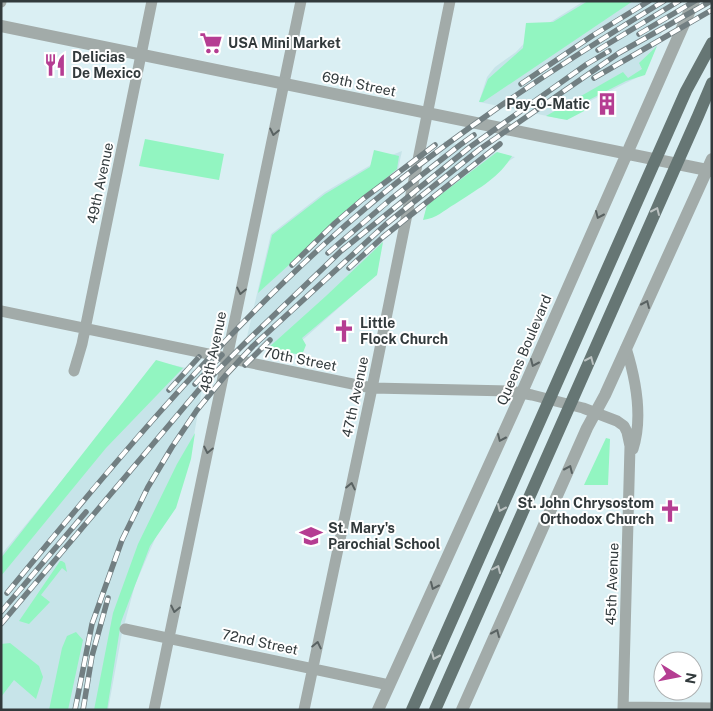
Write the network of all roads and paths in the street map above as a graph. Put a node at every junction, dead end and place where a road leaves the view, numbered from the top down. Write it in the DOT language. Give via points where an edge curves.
graph roads {
  1 [pos="152,1"];
  2 [pos="302,1"];
  3 [pos="450,1"];
  4 [pos="694,1"];
  5 [pos="1,26"];
  6 [pos="712,43"];
  7 [pos="142,55"];
  8 [pos="712,83"];
  9 [pos="284,84"];
  10 [pos="427,113"];
  11 [pos="626,154"];
  12 [pos="656,160"];
  13 [pos="677,164"];
  14 [pos="710,167"];
  15 [pos="1,311"];
  16 [pos="85,329"];
  17 [pos="626,348"];
  18 [pos="227,359"];
  19 [pos="74,371"];
  20 [pos="372,388"];
  21 [pos="521,393"];
  22 [pos="549,399"];
  23 [pos="571,404"];
  24 [pos="596,412"];
  25 [pos="630,458"];
  26 [pos="125,629"];
  27 [pos="168,638"];
  28 [pos="312,669"];
  29 [pos="389,685"];
  30 [pos="623,708"];
  31 [pos="712,708"];
  32 [pos="154,710"];
  33 [pos="304,710"];
  34 [pos="378,710"];
  35 [pos="412,710"];
  36 [pos="435,710"];
  37 [pos="462,710"];
  1 -- 7 [label="street, 49th Avenue"];
  2 -- 9 [label="street, 48th Avenue"];
  3 -- 10 [label="street, 47th Avenue"];
  4 -- 11 [label="street, Queens Boulevard"];
  5 -- 7 [label="street, 69th Street"];
  6 -- 12 [label="main road" via="686,91"];
  7 -- 9 [label="street, 69th Street"];
  7 -- 16 [label="street, 49th Avenue"];
  8 -- 13 [label="main road"];
  9 -- 10 [label="street, 69th Street"];
  9 -- 18 [label="street, 48th Avenue, one-way"];
  10 -- 11 [label="street, 69th Street"];
  10 -- 20 [label="street, 47th Avenue"];
  11 -- 12 [label="street, 69th Street"];
  11 -- 21 [label="street, Queens Boulevard, one-way"];
  12 -- 13 [label="street, 69th Street"];
  12 -- 22 [label="main road"];
  13 -- 14 [label="street, 69th Street"];
  23 -- 13 [label="main road, one-way"];
  17 -- 14 [label="street, one-way"];
  15 -- 16 [label="street, 70th Street"];
  16 -- 18 [label="street, 70th Street"];
  16 -- 19 [label="street, 49th Avenue"];
  17 -- 24 [label="street"];
  17 -- 25 [label="street, 45th Avenue" via="633,369 638,419"];
  18 -- 20 [label="street, 70th Street"];
  18 -- 27 [label="street, 48th Avenue, one-way"];
  20 -- 21 [label="street, 70th Street"];
  28 -- 20 [label="street, 47th Avenue, one-way"];
  21 -- 22 [label="street, 70th Street"];
  21 -- 29 [label="street, Queens Boulevard, one-way"];
  22 -- 23 [label="street, 70th Street"];
  22 -- 35 [label="main road, one-way"];
  23 -- 24 [label="street, 70th Street"];
  36 -- 23 [label="main road, one-way"];
  24 -- 25 [label="street, 45th Avenue" via="624,426 629,439"];
  37 -- 24 [label="street, one-way"];
  25 -- 30 [label="street, 45th Avenue"];
  26 -- 27 [label="street, 72nd Street"];
  27 -- 28 [label="street, 72nd Street"];
  27 -- 32 [label="street, 48th Avenue"];
  28 -- 29 [label="street, 72nd Street"];
  28 -- 33 [label="street, 47th Avenue"];
  29 -- 34 [label="street, Queens Boulevard"];
  30 -- 31 [label="street"];
}
